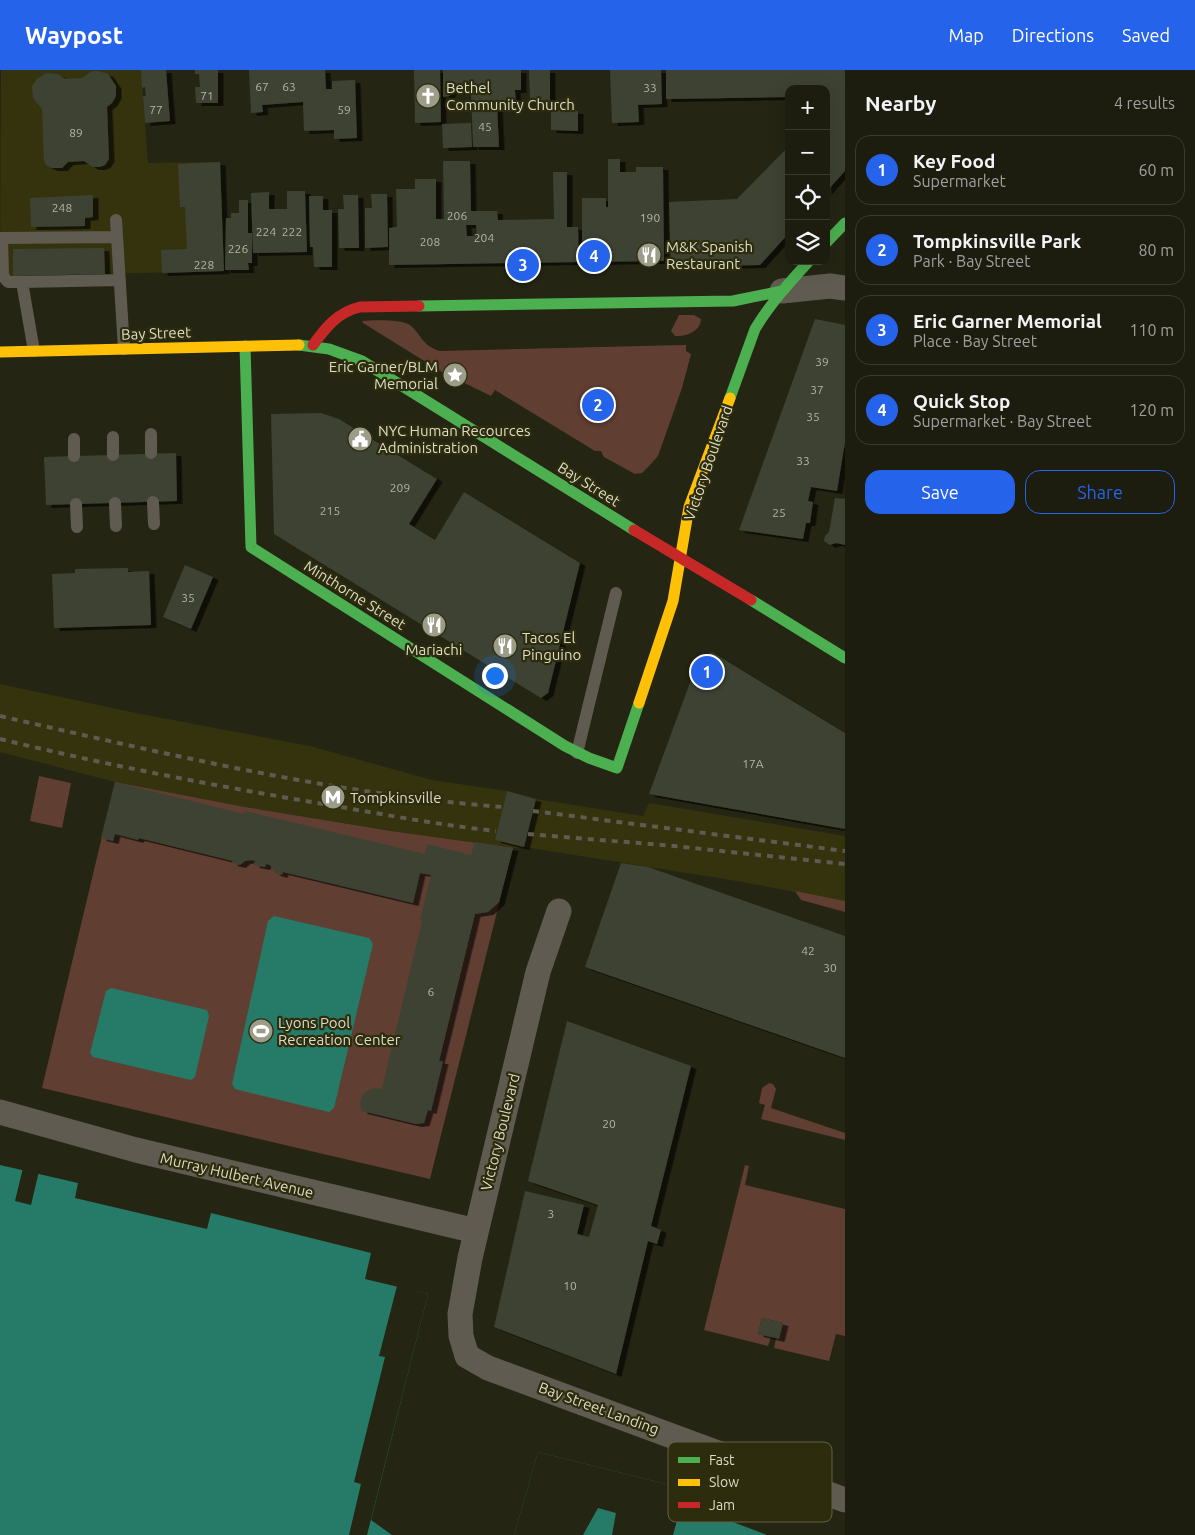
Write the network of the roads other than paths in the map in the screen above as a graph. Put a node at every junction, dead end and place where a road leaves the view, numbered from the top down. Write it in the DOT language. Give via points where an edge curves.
graph roads {
  1 [pos="116,220"];
  2 [pos="845,223"];
  3 [pos="117,237"];
  4 [pos="1,238"];
  5 [pos="830,239"];
  6 [pos="805,265"];
  7 [pos="120,280"];
  8 [pos="22,282"];
  9 [pos="845,288"];
  10 [pos="782,291"];
  11 [pos="245,346"];
  12 [pos="314,346"];
  13 [pos="124,349"];
  14 [pos="0,352"];
  15 [pos="34,352"];
  16 [pos="150,434"];
  17 [pos="112,437"];
  18 [pos="74,439"];
  19 [pos="151,454"];
  20 [pos="113,455"];
  21 [pos="74,456"];
  22 [pos="153,502"];
  23 [pos="115,503"];
  24 [pos="76,504"];
  25 [pos="154,524"];
  26 [pos="116,526"];
  27 [pos="77,527"];
  28 [pos="681,557"];
  29 [pos="616,593"];
  30 [pos="845,658"];
  31 [pos="578,753"];
  32 [pos="616,768"];
  33 [pos="560,911"];
  34 [pos="0,1112"];
  35 [pos="476,1231"];
  36 [pos="467,1356"];
  37 [pos="689,1442"];
  38 [pos="832,1495"];
  39 [pos="845,1500"];
  1 -- 3 [label="lane"];
  2 -- 5 [label="main road"];
  3 -- 4 [label="lane" via="76,243"];
  3 -- 7 [label="lane"];
  4 -- 8 [label="lane" via="3,276 8,282"];
  6 -- 10 [label="main road, Victory Boulevard"];
  7 -- 8 [label="lane" via="77,278"];
  7 -- 13 [label="lane"];
  8 -- 15 [label="lane"];
  9 -- 10 [label="street" via="830,286"];
  10 -- 12 [label="main road" via="733,301 360,307 338,316"];
  10 -- 28 [label="main road, Victory Boulevard" via="756,329 690,507"];
  11 -- 12 [label="main road, Bay Street"];
  11 -- 13 [label="main road, Bay Street"];
  11 -- 31 [label="main road, Minthorne Street" via="251,547"];
  12 -- 28 [label="main road, Bay Street" via="338,350 360,360"];
  13 -- 15 [label="main road, Bay Street"];
  14 -- 15 [label="main road, Bay Street"];
  16 -- 19 [label="lane"];
  17 -- 20 [label="lane"];
  18 -- 21 [label="lane"];
  22 -- 25 [label="lane"];
  23 -- 26 [label="lane"];
  24 -- 27 [label="lane"];
  28 -- 30 [label="main road, Bay Street"];
  28 -- 32 [label="main road, Victory Boulevard" via="673,602"];
  29 -- 31 [label="lane"];
  31 -- 32 [label="main road, Minthorne Street"];
  33 -- 35 [label="street, Victory Boulevard" via="538,972"];
  34 -- 35 [label="street, Murray Hulbert Avenue" via="165,1158"];
  35 -- 36 [label="street, Victory Boulevard" via="460,1314 461,1336"];
  36 -- 37 [label="street, Bay Street Landing" via="488,1368"];
  38 -- 39 [label="street, Bay Street Landing"];
}
